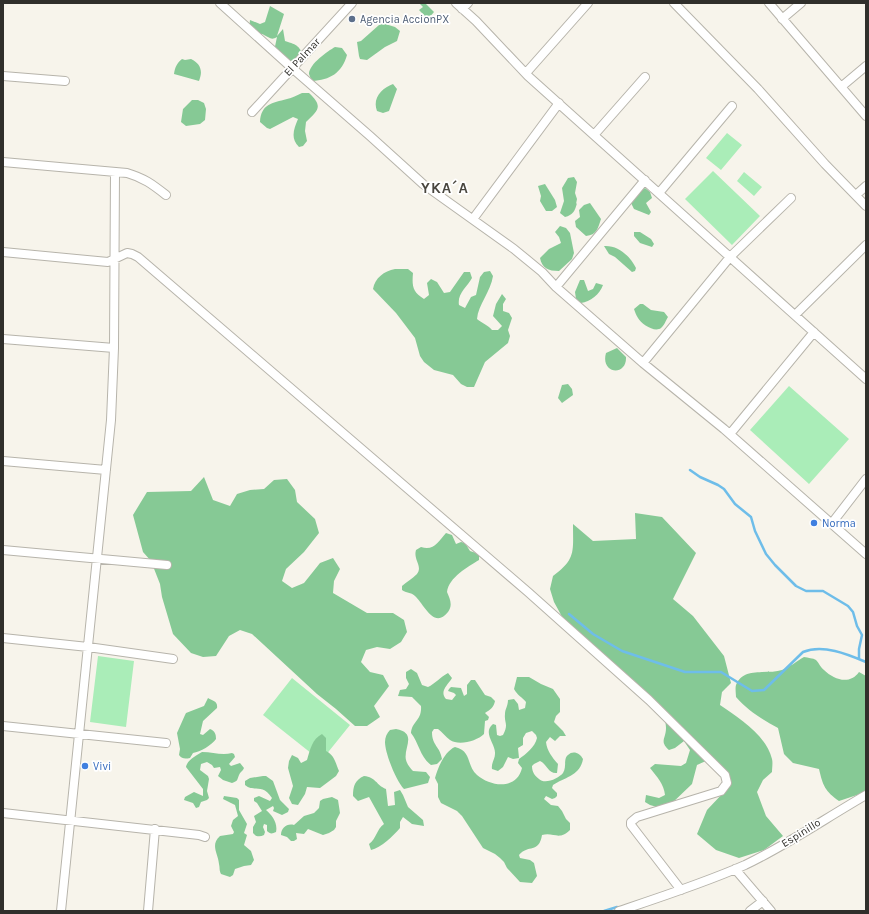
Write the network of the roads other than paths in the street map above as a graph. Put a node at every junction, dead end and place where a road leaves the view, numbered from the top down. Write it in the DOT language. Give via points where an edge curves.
graph roads {
  1 [pos="220,3"];
  2 [pos="352,3"];
  3 [pos="588,3"];
  4 [pos="769,3"];
  5 [pos="801,3"];
  6 [pos="676,4"];
  7 [pos="462,5"];
  8 [pos="782,19"];
  9 [pos="866,66"];
  10 [pos="292,68"];
  11 [pos="526,73"];
  12 [pos="3,76"];
  13 [pos="645,77"];
  14 [pos="64,81"];
  15 [pos="841,87"];
  16 [pos="559,103"];
  17 [pos="732,106"];
  18 [pos="252,112"];
  19 [pos="866,116"];
  20 [pos="594,135"];
  21 [pos="3,162"];
  22 [pos="115,172"];
  23 [pos="645,180"];
  24 [pos="866,186"];
  25 [pos="659,193"];
  26 [pos="166,195"];
  27 [pos="856,195"];
  28 [pos="791,198"];
  29 [pos="866,206"];
  30 [pos="473,219"];
  31 [pos="866,245"];
  32 [pos="3,252"];
  33 [pos="730,257"];
  34 [pos="115,260"];
  35 [pos="556,287"];
  36 [pos="794,315"];
  37 [pos="814,332"];
  38 [pos="3,339"];
  39 [pos="114,348"];
  40 [pos="643,362"];
  41 [pos="866,379"];
  42 [pos="730,434"];
  43 [pos="3,461"];
  44 [pos="106,470"];
  45 [pos="866,478"];
  46 [pos="832,523"];
  47 [pos="3,550"];
  48 [pos="866,554"];
  49 [pos="97,559"];
  50 [pos="167,565"];
  51 [pos="3,638"];
  52 [pos="88,647"];
  53 [pos="173,659"];
  54 [pos="3,726"];
  55 [pos="79,735"];
  56 [pos="166,743"];
  57 [pos="866,795"];
  58 [pos="3,813"];
  59 [pos="70,820"];
  60 [pos="155,829"];
  61 [pos="205,837"];
  62 [pos="735,869"];
  63 [pos="682,890"];
  64 [pos="763,901"];
  65 [pos="60,911"];
  66 [pos="148,911"];
  67 [pos="619,911"];
  68 [pos="750,911"];
  69 [pos="771,911"];
  1 -- 10 [label="street"];
  2 -- 10 [label="street, El Palmar"];
  3 -- 11 [label="street"];
  4 -- 8 [label="street"];
  5 -- 8 [label="street"];
  6 -- 27 [label="street"];
  7 -- 11 [label="street"];
  8 -- 15 [label="street"];
  9 -- 15 [label="street"];
  10 -- 18 [label="street, El Palmar"];
  10 -- 30 [label="street" via="423,184"];
  11 -- 16 [label="street"];
  12 -- 14 [label="street"];
  13 -- 20 [label="street"];
  15 -- 19 [label="street"];
  16 -- 20 [label="street"];
  16 -- 30 [label="street"];
  17 -- 25 [label="street"];
  20 -- 23 [label="street"];
  21 -- 22 [label="street"];
  22 -- 26 [label="street" via="139,176"];
  22 -- 34 [label="street"];
  23 -- 25 [label="street"];
  23 -- 35 [label="street"];
  24 -- 27 [label="street"];
  25 -- 33 [label="street"];
  27 -- 29 [label="street"];
  28 -- 33 [label="street"];
  30 -- 35 [label="street" via="514,249"];
  31 -- 36 [label="street"];
  32 -- 34 [label="street" via="108,262"];
  33 -- 36 [label="street"];
  33 -- 40 [label="street"];
  34 -- 39 [label="street"];
  34 -- 63 [label="street" via="127,253 138,257 528,592 649,700 725,775 727,783 721,791 637,817 631,822 631,826"];
  35 -- 40 [label="street"];
  36 -- 37 [label="street"];
  37 -- 41 [label="street"];
  37 -- 42 [label="street"];
  38 -- 39 [label="street"];
  39 -- 44 [label="street"];
  40 -- 42 [label="street"];
  42 -- 46 [label="street"];
  43 -- 44 [label="street"];
  44 -- 49 [label="street"];
  45 -- 46 [label="street"];
  46 -- 48 [label="street"];
  47 -- 49 [label="street"];
  49 -- 50 [label="street"];
  49 -- 52 [label="street"];
  51 -- 52 [label="street"];
  52 -- 53 [label="street"];
  52 -- 55 [label="street"];
  54 -- 55 [label="street"];
  55 -- 56 [label="street"];
  55 -- 59 [label="street"];
  57 -- 62 [label="street, Espinillo" via="782,846"];
  58 -- 59 [label="street"];
  59 -- 60 [label="street"];
  59 -- 65 [label="street"];
  60 -- 61 [label="street"];
  60 -- 66 [label="street"];
  62 -- 63 [label="street, Espinillo"];
  62 -- 64 [label="street"];
  63 -- 67 [label="street, Espinillo"];
  64 -- 68 [label="street"];
  64 -- 69 [label="street"];
}
